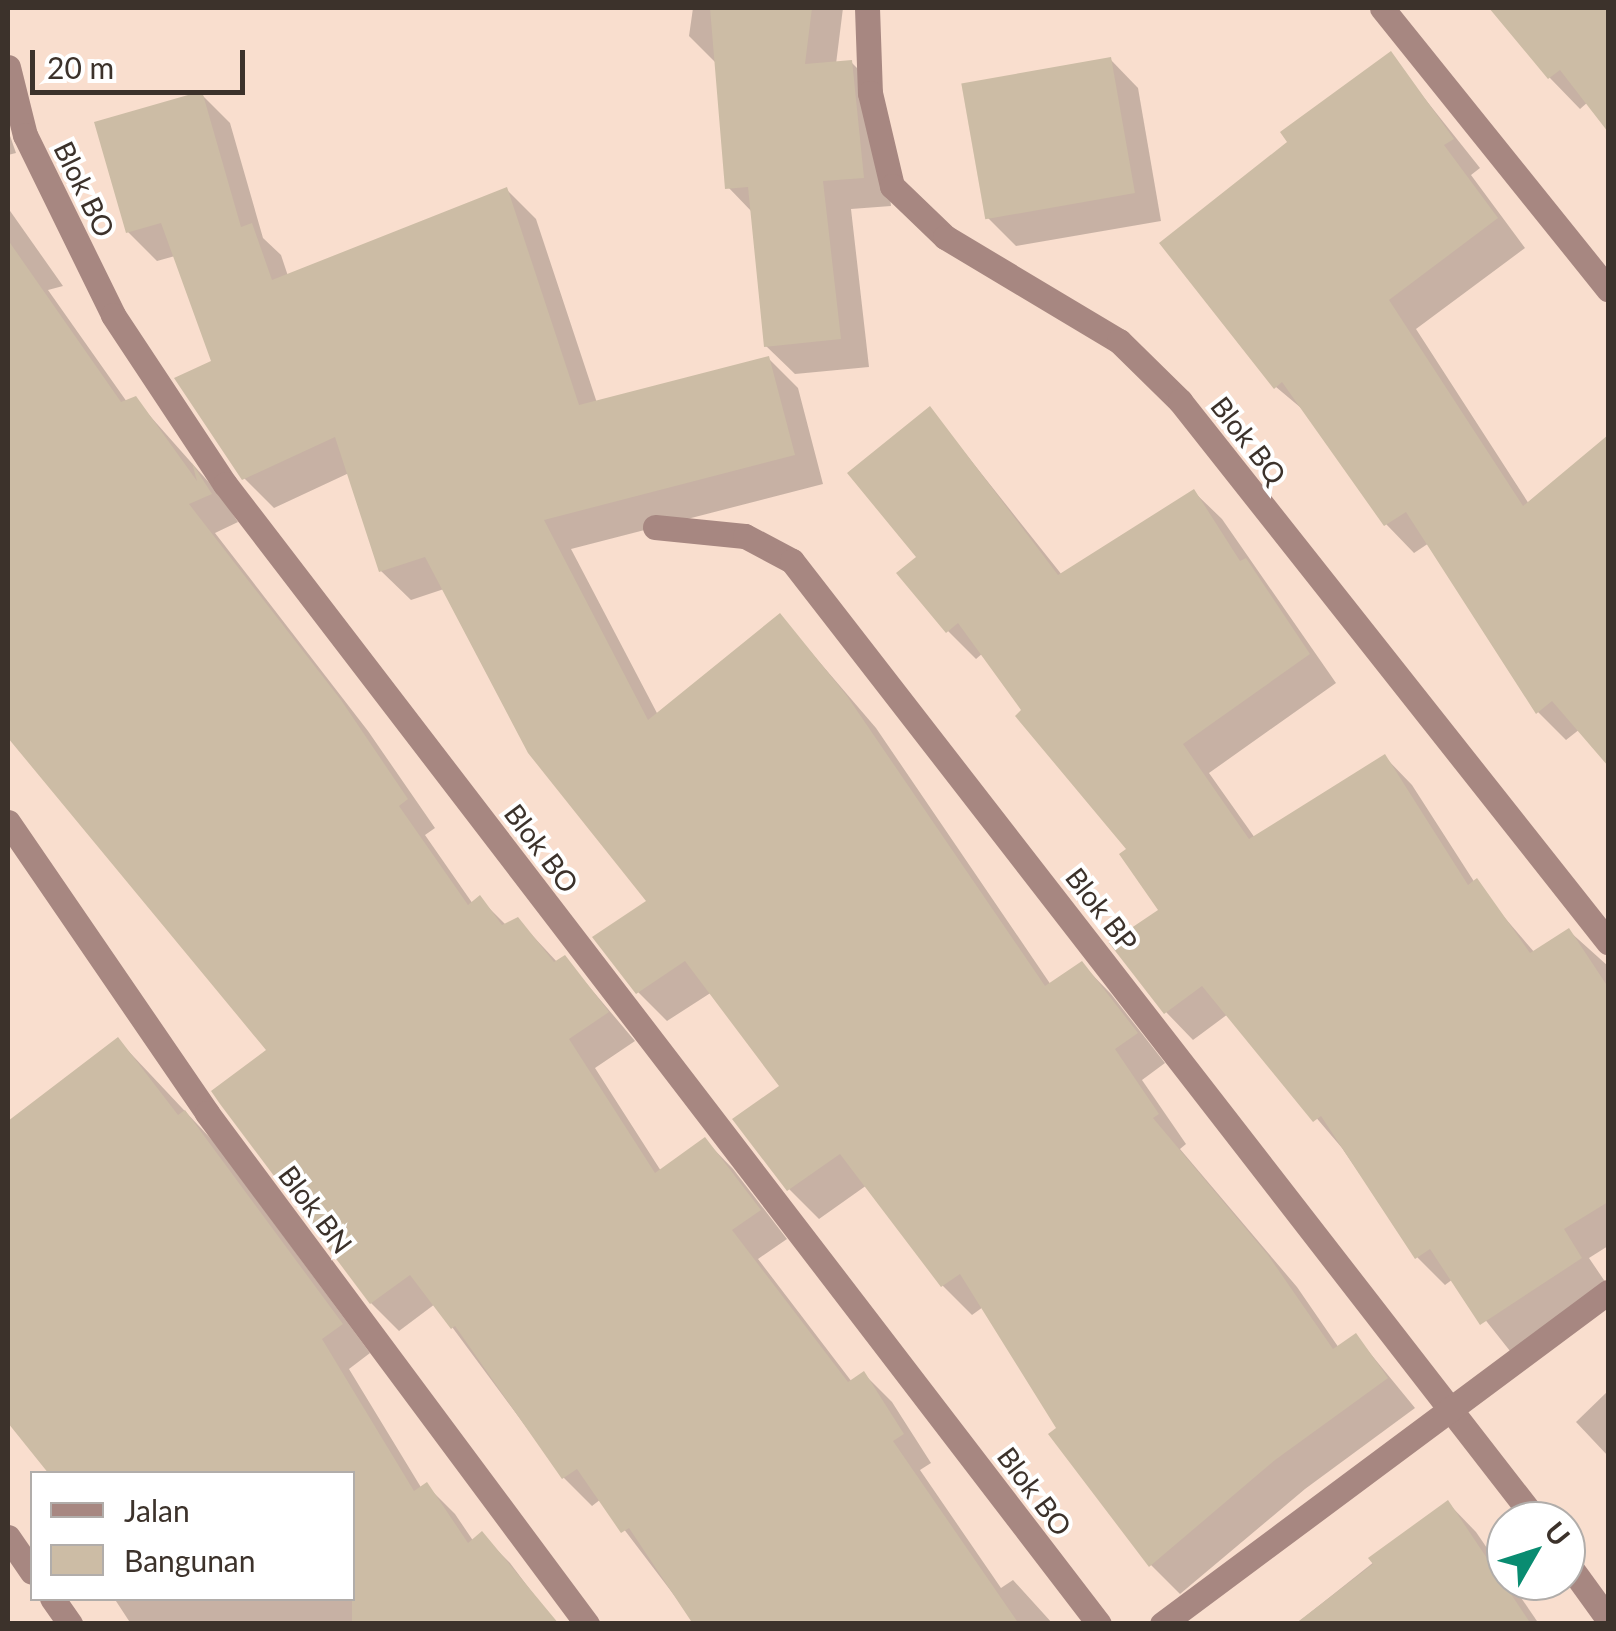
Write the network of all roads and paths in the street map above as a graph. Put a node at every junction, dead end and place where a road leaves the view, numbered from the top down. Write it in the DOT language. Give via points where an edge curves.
graph roads {
  1 [pos="867,8"];
  2 [pos="1382,8"];
  3 [pos="8,67"];
  4 [pos="1608,289"];
  5 [pos="656,527"];
  6 [pos="8,822"];
  7 [pos="1608,942"];
  8 [pos="1608,1292"];
  9 [pos="1454,1407"];
  10 [pos="1522,1501"];
  11 [pos="8,1537"];
  12 [pos="30,1569"];
  13 [pos="1586,1589"];
  14 [pos="54,1601"];
  15 [pos="1608,1619"];
  16 [pos="70,1624"];
  17 [pos="587,1624"];
  18 [pos="1099,1624"];
  19 [pos="1162,1624"];
  1 -- 7 [label="street, Blok BQ" via="870,93 892,186 945,237 1119,340 1180,400"];
  2 -- 4 [label="street"];
  3 -- 18 [label="street, Blok BO" via="26,136 113,315 226,484"];
  5 -- 9 [label="street, Blok BP" via="745,536 792,561"];
  6 -- 17 [label="street, Blok BN" via="207,1113"];
  8 -- 9 [label="street"];
  9 -- 10 [label="street, Blok BP"];
  9 -- 19 [label="street"];
  11 -- 12 [label="street"];
  13 -- 15 [label="street"];
  14 -- 16 [label="street"];
}
